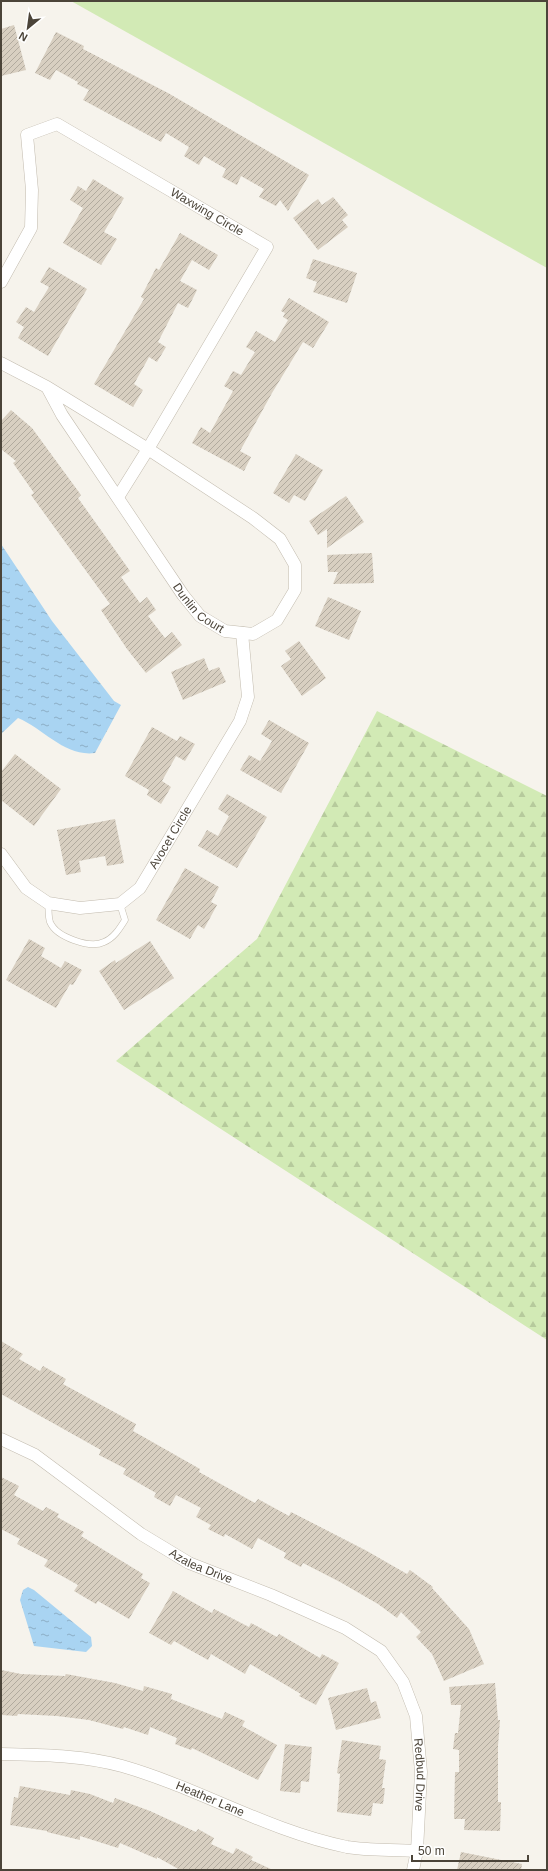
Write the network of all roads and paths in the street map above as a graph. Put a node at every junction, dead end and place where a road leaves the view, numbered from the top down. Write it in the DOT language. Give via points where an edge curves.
graph roads {
  1 [pos="1,282"];
  2 [pos="1,363"];
  3 [pos="47,387"];
  4 [pos="148,449"];
  5 [pos="118,497"];
  6 [pos="242,633"];
  7 [pos="1,854"];
  8 [pos="48,903"];
  9 [pos="120,904"];
  10 [pos="1,1438"];
  11 [pos="403,1682"];
  12 [pos="1,1754"];
  13 [pos="417,1851"];
  14 [pos="414,1870"];
  1 -- 4 [label="street, Waxwing Circle" via="30,228 32,190 27,135 57,124 267,247"];
  2 -- 3 [label="street, Dunlin Court"];
  3 -- 4 [label="street, Dunlin Court"];
  3 -- 5 [label="street, Dunlin Court" via="62,415"];
  4 -- 5 [label="street, Waxwing Circle"];
  4 -- 6 [label="street, Dunlin Court" via="253,518 280,539 295,565 295,590 277,620 253,634"];
  5 -- 6 [label="street, Dunlin Court" via="183,595 200,616 225,631"];
  6 -- 9 [label="street, Avocet Circle" via="248,697 240,721 140,888"];
  7 -- 8 [label="street" via="26,888"];
  8 -- 9 [label="street" via="80,908"];
  8 -- 9 [label="lane" via="50,922 63,935 80,943 104,943 118,932 125,920"];
  10 -- 11 [label="street, Azalea Drive" via="35,1455 141,1534 189,1563 345,1628 381,1651"];
  11 -- 13 [label="street, Redbud Drive" via="416,1716 421,1772"];
  12 -- 13 [label="street, Heather Lane" via="55,1755 120,1766 175,1783 302,1836 349,1847"];
  13 -- 14 [label="street, Redbud Drive"];
}
